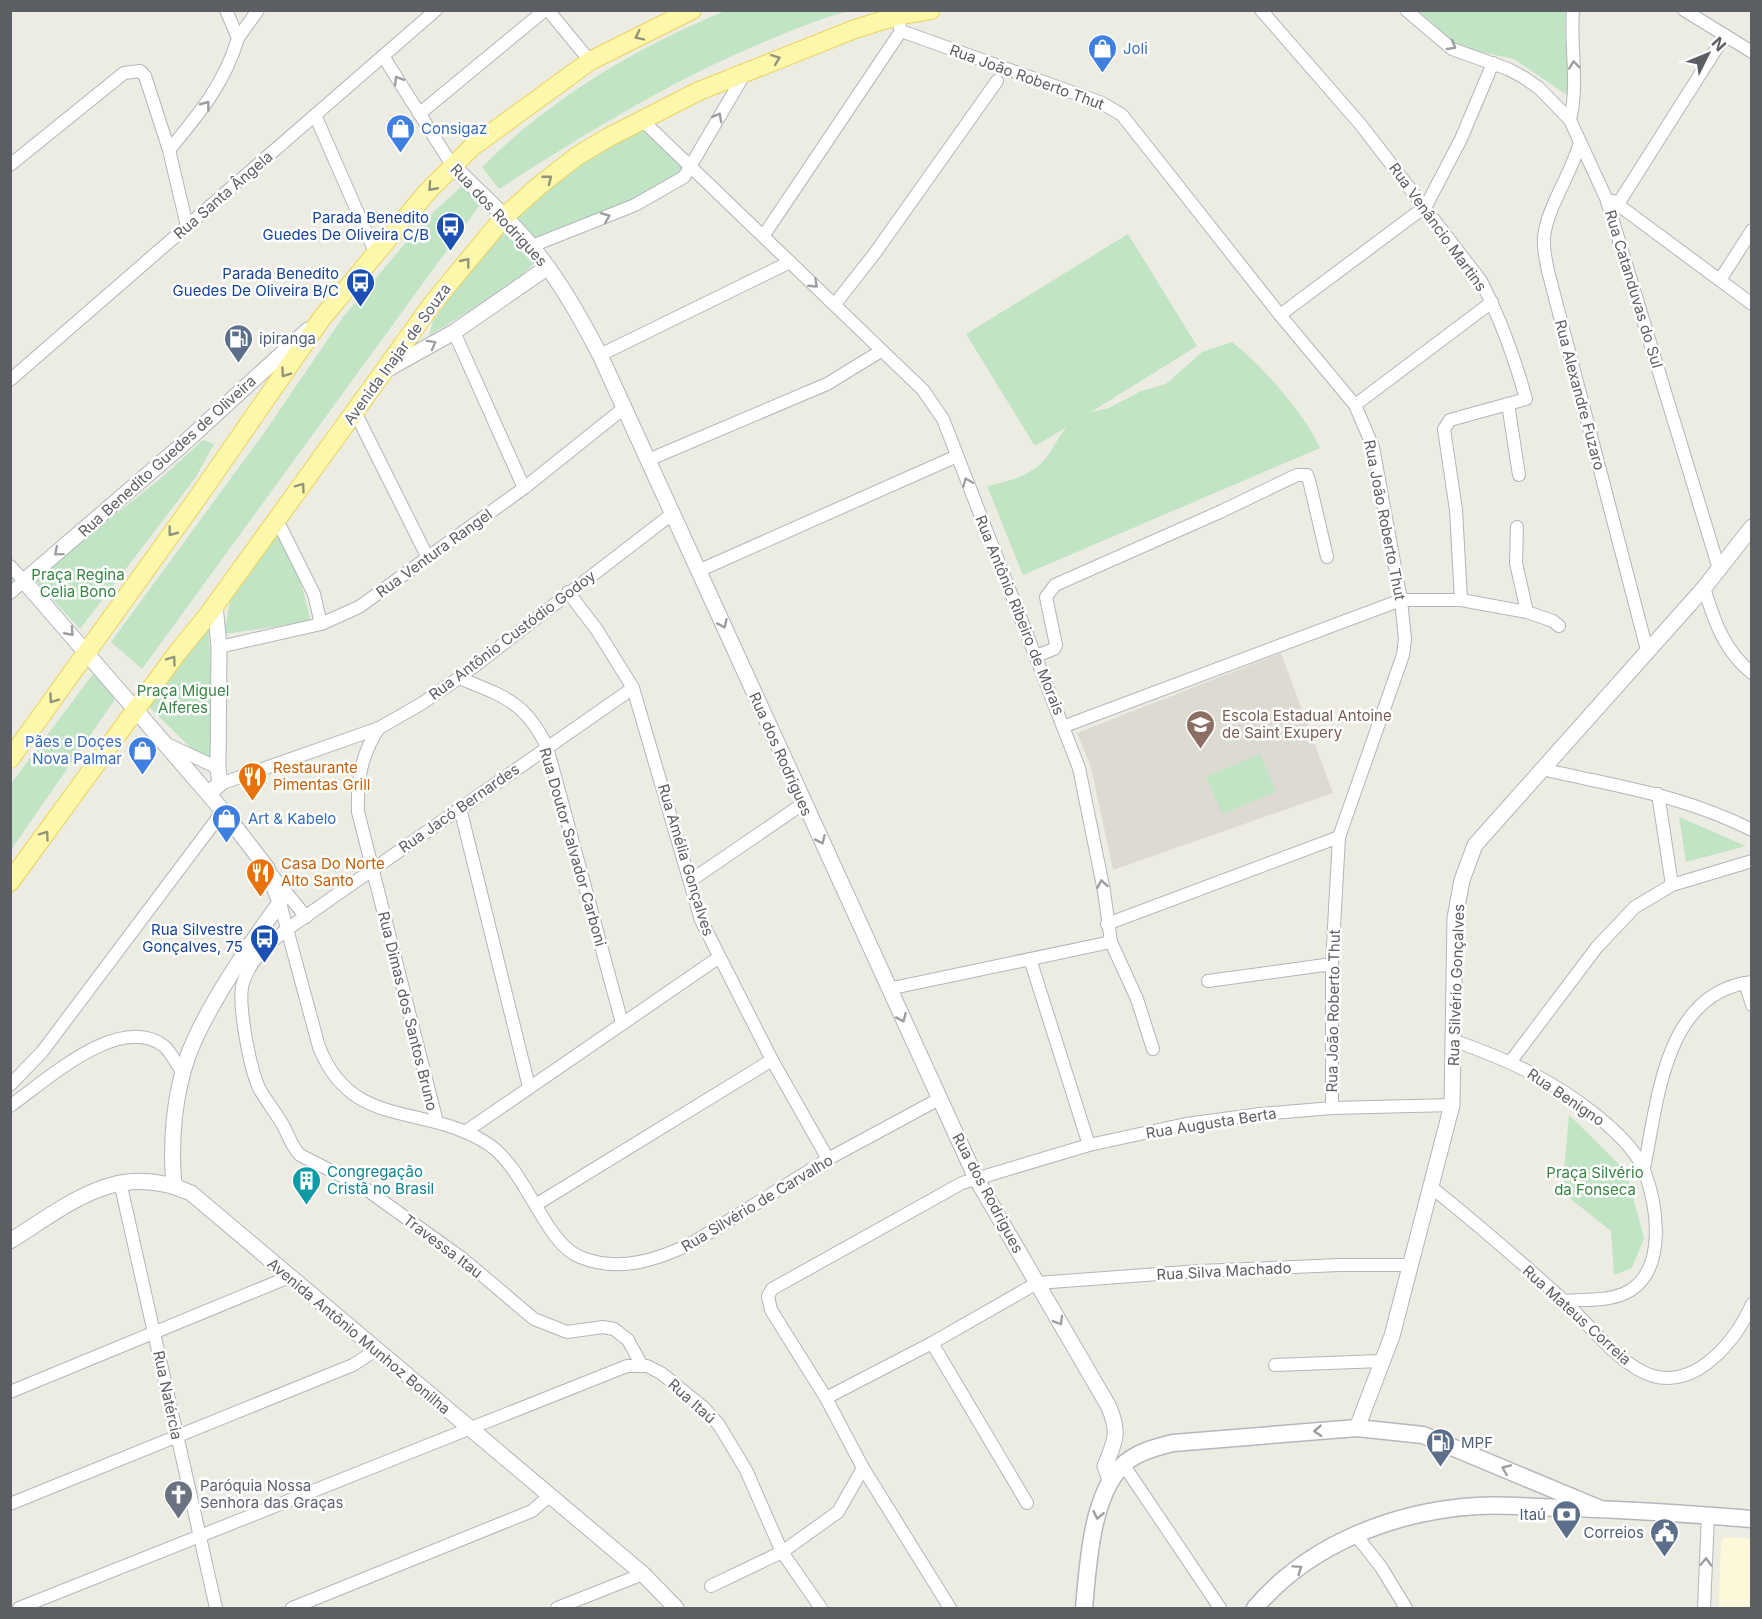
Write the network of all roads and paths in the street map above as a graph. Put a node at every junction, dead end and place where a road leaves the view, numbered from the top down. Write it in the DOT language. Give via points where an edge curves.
graph roads {
  1 [pos="226,10"];
  2 [pos="258,10"];
  3 [pos="436,10"];
  4 [pos="546,10"];
  5 [pos="692,10"];
  6 [pos="931,10"];
  7 [pos="1261,10"];
  8 [pos="1406,10"];
  9 [pos="1573,10"];
  10 [pos="1684,10"];
  11 [pos="899,24"];
  12 [pos="1725,35"];
  13 [pos="238,38"];
  14 [pos="1752,52"];
  15 [pos="383,56"];
  16 [pos="590,61"];
  17 [pos="1493,63"];
  18 [pos="749,69"];
  19 [pos="997,81"];
  20 [pos="419,114"];
  21 [pos="315,116"];
  22 [pos="640,119"];
  23 [pos="1570,120"];
  24 [pos="1580,142"];
  25 [pos="169,150"];
  26 [pos="10,165"];
  27 [pos="452,165"];
  28 [pos="691,167"];
  29 [pos="1606,198"];
  30 [pos="1618,204"];
  31 [pos="1426,206"];
  32 [pos="504,217"];
  33 [pos="187,226"];
  34 [pos="1752,230"];
  35 [pos="764,235"];
  36 [pos="532,246"];
  37 [pos="375,252"];
  38 [pos="790,262"];
  39 [pos="548,267"];
  40 [pos="1720,280"];
  41 [pos="1492,302"];
  42 [pos="835,304"];
  43 [pos="1752,304"];
  44 [pos="1280,315"];
  45 [pos="322,318"];
  46 [pos="454,332"];
  47 [pos="881,351"];
  48 [pos="600,355"];
  49 [pos="381,373"];
  50 [pos="10,380"];
  51 [pos="1508,404"];
  52 [pos="1355,405"];
  53 [pos="624,408"];
  54 [pos="354,410"];
  55 [pos="957,456"];
  56 [pos="648,460"];
  57 [pos="1519,475"];
  58 [pos="524,488"];
  59 [pos="672,514"];
  60 [pos="277,520"];
  61 [pos="1516,527"];
  62 [pos="1752,527"];
  63 [pos="1327,557"];
  64 [pos="428,558"];
  65 [pos="10,566"];
  66 [pos="1719,569"];
  67 [pos="698,571"];
  68 [pos="24,581"];
  69 [pos="1704,588"];
  70 [pos="568,592"];
  71 [pos="10,593"];
  72 [pos="1401,600"];
  73 [pos="1461,600"];
  74 [pos="215,605"];
  75 [pos="1527,612"];
  76 [pos="321,624"];
  77 [pos="1559,626"];
  78 [pos="219,647"];
  79 [pos="1647,650"];
  80 [pos="87,651"];
  81 [pos="1036,656"];
  82 [pos="1752,673"];
  83 [pos="459,678"];
  84 [pos="633,688"];
  85 [pos="137,709"];
  86 [pos="1065,726"];
  87 [pos="379,728"];
  88 [pos="165,743"];
  89 [pos="547,747"];
  90 [pos="10,759"];
  91 [pos="218,768"];
  92 [pos="1542,770"];
  93 [pos="214,788"];
  94 [pos="1658,794"];
  95 [pos="804,803"];
  96 [pos="460,808"];
  97 [pos="223,811"];
  98 [pos="1752,830"];
  99 [pos="1339,837"];
  100 [pos="1752,861"];
  101 [pos="267,868"];
  102 [pos="372,870"];
  103 [pos="690,881"];
  104 [pos="10,882"];
  105 [pos="1672,885"];
  106 [pos="280,903"];
  107 [pos="306,916"];
  108 [pos="1107,924"];
  109 [pos="286,930"];
  110 [pos="1111,942"];
  111 [pos="718,958"];
  112 [pos="1030,959"];
  113 [pos="1332,964"];
  114 [pos="1208,981"];
  115 [pos="1748,982"];
  116 [pos="888,988"];
  117 [pos="1752,1005"];
  118 [pos="622,1023"];
  119 [pos="1455,1041"];
  120 [pos="1153,1049"];
  121 [pos="772,1060"];
  122 [pos="1511,1061"];
  123 [pos="183,1072"];
  124 [pos="10,1085"];
  125 [pos="529,1087"];
  126 [pos="939,1099"];
  127 [pos="1452,1105"];
  128 [pos="10,1106"];
  129 [pos="1332,1108"];
  130 [pos="437,1122"];
  131 [pos="465,1132"];
  132 [pos="1089,1145"];
  133 [pos="828,1159"];
  134 [pos="1644,1168"];
  135 [pos="976,1178"];
  136 [pos="120,1182"];
  137 [pos="174,1185"];
  138 [pos="1431,1187"];
  139 [pos="537,1204"];
  140 [pos="10,1241"];
  141 [pos="1411,1265"];
  142 [pos="289,1277"];
  143 [pos="1037,1283"];
  144 [pos="1564,1301"];
  145 [pos="1752,1304"];
  146 [pos="154,1333"];
  147 [pos="932,1343"];
  148 [pos="376,1350"];
  149 [pos="1382,1361"];
  150 [pos="641,1364"];
  151 [pos="1275,1365"];
  152 [pos="10,1392"];
  153 [pos="826,1398"];
  154 [pos="1358,1428"];
  155 [pos="469,1429"];
  156 [pos="177,1437"];
  157 [pos="1123,1464"];
  158 [pos="863,1468"];
  159 [pos="1528,1479"];
  160 [pos="1110,1480"];
  161 [pos="549,1497"];
  162 [pos="1027,1503"];
  163 [pos="10,1504"];
  164 [pos="1524,1507"];
  165 [pos="1598,1508"];
  166 [pos="1708,1515"];
  167 [pos="1752,1519"];
  168 [pos="1355,1534"];
  169 [pos="198,1537"];
  170 [pos="782,1552"];
  171 [pos="643,1574"];
  172 [pos="711,1586"];
  173 [pos="19,1608"];
  174 [pos="216,1608"];
  175 [pos="292,1608"];
  176 [pos="557,1608"];
  177 [pos="676,1608"];
  178 [pos="821,1608"];
  179 [pos="950,1608"];
  180 [pos="1084,1608"];
  181 [pos="1220,1608"];
  182 [pos="1255,1608"];
  183 [pos="1406,1608"];
  184 [pos="1704,1608"];
  1 -- 13 [label="street"];
  2 -- 13 [label="street"];
  3 -- 15 [label="street, Rua Santa Ângela"];
  4 -- 16 [label="street"];
  4 -- 20 [label="street"];
  5 -- 16 [label="main road, one-way"];
  6 -- 11 [label="main road, Avenida Inajar de Souza"];
  7 -- 31 [label="street, Rua Venâncio Martins"];
  8 -- 17 [label="street, one-way" via="1452,48"];
  23 -- 9 [label="street, one-way" via="1576,77"];
  10 -- 12 [label="street"];
  18 -- 11 [label="main road, Avenida Inajar de Souza, one-way" via="855,29"];
  11 -- 35 [label="street"];
  11 -- 44 [label="street, Rua João Roberto Thut" via="1115,110"];
  12 -- 14 [label="street"];
  12 -- 30 [label="street"];
  25 -- 13 [label="street, one-way" via="221,83"];
  20 -- 15 [label="street, Rua dos Rodrigues, one-way"];
  15 -- 21 [label="street, Rua Santa Ângela"];
  16 -- 27 [label="main road"];
  17 -- 23 [label="street" via="1539,88"];
  17 -- 31 [label="street" via="1461,139"];
  18 -- 22 [label="main road, Avenida Inajar de Souza"];
  28 -- 18 [label="street, one-way" via="734,88"];
  19 -- 42 [label="street"];
  20 -- 27 [label="street, Rua dos Rodrigues"];
  21 -- 33 [label="street, Rua Santa Ângela"];
  21 -- 37 [label="street"];
  22 -- 28 [label="street, Rua Antônio Ribeiro de Morais"];
  32 -- 22 [label="main road, Avenida Inajar de Souza, one-way" via="577,156"];
  23 -- 24 [label="street, Rua Catanduvas do Sul"];
  24 -- 29 [label="street, Rua Catanduvas do Sul"];
  24 -- 79 [label="street, Rua Alexandre Fuzaro" via="1544,238 1548,271"];
  25 -- 26 [label="street" via="145,76 130,70"];
  25 -- 33 [label="street"];
  27 -- 32 [label="street, Rua dos Rodrigues"];
  27 -- 37 [label="main road, one-way"];
  28 -- 35 [label="street, Rua Antônio Ribeiro de Morais"];
  36 -- 28 [label="street, one-way" via="635,205 678,181"];
  29 -- 30 [label="street"];
  29 -- 66 [label="street, Rua Catanduvas do Sul"];
  30 -- 40 [label="street"];
  31 -- 41 [label="street, Rua Venâncio Martins" via="1481,280"];
  31 -- 44 [label="street"];
  32 -- 36 [label="street, Rua dos Rodrigues"];
  49 -- 32 [label="main road, Avenida Inajar de Souza, one-way"];
  33 -- 50 [label="street, Rua Santa Ângela"];
  34 -- 40 [label="street"];
  35 -- 38 [label="street, Rua Antônio Ribeiro de Morais"];
  36 -- 39 [label="street, Rua dos Rodrigues"];
  37 -- 45 [label="main road"];
  38 -- 42 [label="street, Rua Antônio Ribeiro de Morais, one-way"];
  38 -- 48 [label="street"];
  39 -- 46 [label="street"];
  39 -- 48 [label="street, Rua dos Rodrigues" via="572,301"];
  40 -- 43 [label="street"];
  41 -- 51 [label="street, Rua Venâncio Martins" via="1526,399"];
  41 -- 52 [label="street"];
  42 -- 47 [label="street, Rua Antônio Ribeiro de Morais"];
  44 -- 52 [label="street, Rua João Roberto Thut"];
  45 -- 68 [label="street, Rua Benedito Guedes de Oliveira, one-way"];
  45 -- 80 [label="main road, one-way"];
  49 -- 46 [label="street, one-way"];
  46 -- 58 [label="street"];
  47 -- 55 [label="street, Rua Antônio Ribeiro de Morais" via="936,406"];
  47 -- 56 [label="street" via="827,384"];
  48 -- 53 [label="street, Rua dos Rodrigues"];
  49 -- 54 [label="main road, Avenida Inajar de Souza"];
  51 -- 57 [label="street"];
  51 -- 73 [label="street" via="1446,423 1444,429 1456,510"];
  52 -- 72 [label="street, Rua João Roberto Thut" via="1373,447"];
  53 -- 56 [label="street, Rua dos Rodrigues"];
  53 -- 58 [label="street, Rua Ventura Rangel"];
  60 -- 54 [label="main road, Avenida Inajar de Souza, one-way"];
  54 -- 64 [label="street"];
  55 -- 67 [label="street"];
  81 -- 55 [label="street, Rua Antônio Ribeiro de Morais, one-way"];
  56 -- 59 [label="street, Rua dos Rodrigues"];
  58 -- 64 [label="street, Rua Ventura Rangel"];
  59 -- 67 [label="street, Rua dos Rodrigues"];
  59 -- 70 [label="street, Rua Antônio Custódio Godoy"];
  60 -- 74 [label="main road, Avenida Inajar de Souza"];
  60 -- 76 [label="street" via="314,594"];
  61 -- 75 [label="street" via="1516,563"];
  62 -- 66 [label="street, Rua Silvério Gonçalves"];
  63 -- 81 [label="street" via="1309,480 1307,475 1297,475 1055,585 1046,597 1056,645"];
  64 -- 76 [label="street, Rua Ventura Rangel" via="358,607"];
  65 -- 68 [label="street"];
  66 -- 69 [label="street, Rua Silvério Gonçalves"];
  67 -- 95 [label="street, Rua dos Rodrigues, one-way"];
  68 -- 71 [label="street, Rua Benedito Guedes de Oliveira"];
  68 -- 80 [label="street, Rua Silvério de Carvalho, one-way"];
  69 -- 79 [label="street, Rua Silvério Gonçalves"];
  69 -- 82 [label="street" via="1720,635"];
  70 -- 83 [label="street, Rua Antônio Custódio Godoy"];
  70 -- 84 [label="street, Rua Amélia Gonçalves"];
  72 -- 73 [label="street"];
  72 -- 86 [label="street"];
  72 -- 99 [label="street, Rua João Roberto Thut" via="1403,655"];
  73 -- 75 [label="street"];
  74 -- 78 [label="street"];
  85 -- 74 [label="main road, Avenida Inajar de Souza, one-way"];
  75 -- 77 [label="street"];
  76 -- 78 [label="street, Rua Ventura Rangel"];
  78 -- 91 [label="street"];
  79 -- 92 [label="street, Rua Silvério Gonçalves"];
  80 -- 85 [label="street, Rua Silvério de Carvalho"];
  80 -- 90 [label="main road, one-way"];
  81 -- 86 [label="street, Rua Antônio Ribeiro de Morais"];
  83 -- 87 [label="street, Rua Antônio Custódio Godoy"];
  83 -- 89 [label="street, Rua Doutor Salvador Carboni" via="522,708 536,724"];
  84 -- 89 [label="street, Rua Jacó Bernardes"];
  84 -- 103 [label="street, Rua Amélia Gonçalves"];
  85 -- 88 [label="street, Rua Silvério de Carvalho"];
  104 -- 85 [label="main road, Avenida Inajar de Souza, one-way"];
  108 -- 86 [label="street, Rua Antônio Ribeiro de Morais, one-way" via="1079,768"];
  87 -- 93 [label="street, Rua Antônio Custódio Godoy"];
  87 -- 102 [label="street, Rua Dimas dos Santos Bruno" via="369,742 357,790 358,812"];
  88 -- 91 [label="street, Rua Silvério de Carvalho"];
  88 -- 93 [label="street, Rua Silvério de Carvalho"];
  89 -- 96 [label="street, Rua Jacó Bernardes"];
  89 -- 118 [label="street, Rua Doutor Salvador Carboni"];
  91 -- 93 [label="street"];
  92 -- 94 [label="street"];
  92 -- 119 [label="street, Rua Silvério Gonçalves" via="1475,845 1462,880 1455,918"];
  93 -- 97 [label="street, Rua Silvério de Carvalho"];
  94 -- 98 [label="street" via="1718,813"];
  94 -- 105 [label="street"];
  95 -- 103 [label="street"];
  95 -- 116 [label="street, Rua dos Rodrigues, one-way"];
  96 -- 102 [label="street, Rua Jacó Bernardes"];
  96 -- 125 [label="street"];
  97 -- 101 [label="street, Rua Silvério de Carvalho"];
  97 -- 124 [label="street" via="42,1052"];
  99 -- 108 [label="street"];
  99 -- 113 [label="street, Rua João Roberto Thut"];
  100 -- 105 [label="street"];
  101 -- 106 [label="street, Rua Silvério de Carvalho"];
  101 -- 107 [label="street"];
  102 -- 107 [label="street, Rua Jacó Bernardes"];
  102 -- 130 [label="street, Rua Dimas dos Santos Bruno"];
  103 -- 111 [label="street, Rua Amélia Gonçalves"];
  105 -- 122 [label="street" via="1635,907 1609,933"];
  106 -- 109 [label="street, Rua Silvério de Carvalho"];
  106 -- 123 [label="street" via="208,1017"];
  107 -- 109 [label="street, Rua Jacó Bernardes"];
  108 -- 110 [label="street, Rua Antônio Ribeiro de Morais"];
  109 -- 130 [label="street, Rua Silvério de Carvalho" via="319,1047 325,1064 341,1086 363,1103"];
  109 -- 150 [label="street, Travessa Itau" via="264,948 241,990 258,1086 293,1148 363,1187 463,1259 534,1319 567,1332 614,1329 628,1340"];
  110 -- 112 [label="street"];
  110 -- 120 [label="street, Rua Antônio Ribeiro de Morais" via="1137,999"];
  111 -- 118 [label="street"];
  111 -- 121 [label="street, Rua Amélia Gonçalves"];
  112 -- 116 [label="street"];
  112 -- 132 [label="street"];
  113 -- 114 [label="street"];
  113 -- 129 [label="street, Rua João Roberto Thut"];
  115 -- 117 [label="street"];
  115 -- 134 [label="street" via="1717,992 1691,1015 1682,1030 1662,1076"];
  116 -- 126 [label="street, Rua dos Rodrigues, one-way"];
  118 -- 125 [label="street"];
  119 -- 122 [label="street, Rua Benigno"];
  119 -- 127 [label="street, Rua Silvério Gonçalves"];
  121 -- 133 [label="street, Rua Amélia Gonçalves"];
  121 -- 139 [label="street"];
  122 -- 134 [label="street, Rua Benigno" via="1596,1115 1622,1139"];
  123 -- 128 [label="street" via="164,1046 135,1035 109,1041"];
  123 -- 137 [label="street" via="173,1135"];
  125 -- 131 [label="street"];
  126 -- 133 [label="street, Rua Silvério de Carvalho"];
  126 -- 135 [label="street, Rua dos Rodrigues"];
  127 -- 129 [label="street, Rua Augusta Berta"];
  127 -- 138 [label="street, Rua Silvério Gonçalves"];
  129 -- 132 [label="street, Rua Augusta Berta" via="1186,1124"];
  130 -- 131 [label="street, Rua Silvério de Carvalho"];
  131 -- 139 [label="street, Rua Silvério de Carvalho" via="487,1142 505,1158"];
  132 -- 135 [label="street, Rua Augusta Berta"];
  133 -- 139 [label="street, Rua Silvério de Carvalho" via="694,1242 646,1261 619,1265 577,1256 562,1242"];
  134 -- 144 [label="street, Rua Benigno" via="1655,1210 1655,1242 1647,1273 1617,1297"];
  135 -- 143 [label="street, Rua dos Rodrigues"];
  135 -- 153 [label="street, Rua Augusta Berta" via="937,1195 778,1284 768,1296 771,1310"];
  136 -- 137 [label="street, Avenida Antônio Munhoz Bonilha" via="150,1180"];
  136 -- 140 [label="street, Avenida Antônio Munhoz Bonilha" via="86,1194"];
  136 -- 146 [label="street, Rua Natércia"];
  137 -- 142 [label="street, Avenida Antônio Munhoz Bonilha" via="192,1193"];
  138 -- 141 [label="street, Rua Silvério Gonçalves"];
  138 -- 144 [label="street, Rua Mateus Correia"];
  141 -- 143 [label="street, Rua Silva Machado" via="1200,1271"];
  141 -- 149 [label="street, Rua Silvério Gonçalves"];
  142 -- 146 [label="street"];
  142 -- 148 [label="street, Avenida Antônio Munhoz Bonilha"];
  143 -- 147 [label="street"];
  143 -- 160 [label="street, Rua dos Rodrigues, one-way" via="1114,1419 1115,1445 1105,1466"];
  144 -- 145 [label="street, Rua Mateus Correia" via="1636,1369 1673,1378 1709,1362 1730,1341"];
  146 -- 152 [label="street"];
  146 -- 156 [label="street, Rua Natércia"];
  147 -- 153 [label="street"];
  147 -- 162 [label="street"];
  148 -- 155 [label="street, Avenida Antônio Munhoz Bonilha"];
  148 -- 156 [label="street" via="353,1365"];
  149 -- 151 [label="street"];
  149 -- 154 [label="street, Rua Silvério Gonçalves"];
  150 -- 155 [label="street" via="627,1366"];
  150 -- 170 [label="street, Rua Itaú" via="660,1373 719,1425 746,1470"];
  153 -- 158 [label="street"];
  154 -- 157 [label="main road, one-way" via="1173,1443 1152,1448"];
  159 -- 154 [label="main road, one-way" via="1423,1435"];
  155 -- 161 [label="street, Avenida Antônio Munhoz Bonilha"];
  155 -- 169 [label="street"];
  156 -- 163 [label="street"];
  156 -- 169 [label="street, Rua Natércia"];
  157 -- 160 [label="main road"];
  157 -- 181 [label="street"];
  158 -- 170 [label="street" via="838,1512"];
  158 -- 179 [label="street"];
  159 -- 164 [label="main road" via="1532,1494"];
  159 -- 165 [label="main road"];
  160 -- 180 [label="main road, one-way" via="1096,1524"];
  161 -- 171 [label="street, Avenida Antônio Munhoz Bonilha"];
  161 -- 175 [label="street" via="532,1511"];
  164 -- 165 [label="main road"];
  164 -- 168 [label="main road" via="1478,1506 1425,1512"];
  165 -- 166 [label="main road"];
  166 -- 167 [label="main road"];
  184 -- 166 [label="street, one-way"];
  182 -- 168 [label="main road, one-way" via="1287,1576"];
  168 -- 183 [label="street"];
  169 -- 173 [label="street"];
  169 -- 174 [label="street, Rua Natércia"];
  170 -- 172 [label="street"];
  170 -- 178 [label="street, Rua Itaú"];
  171 -- 176 [label="street"];
  171 -- 177 [label="street, Avenida Antônio Munhoz Bonilha"];
}
